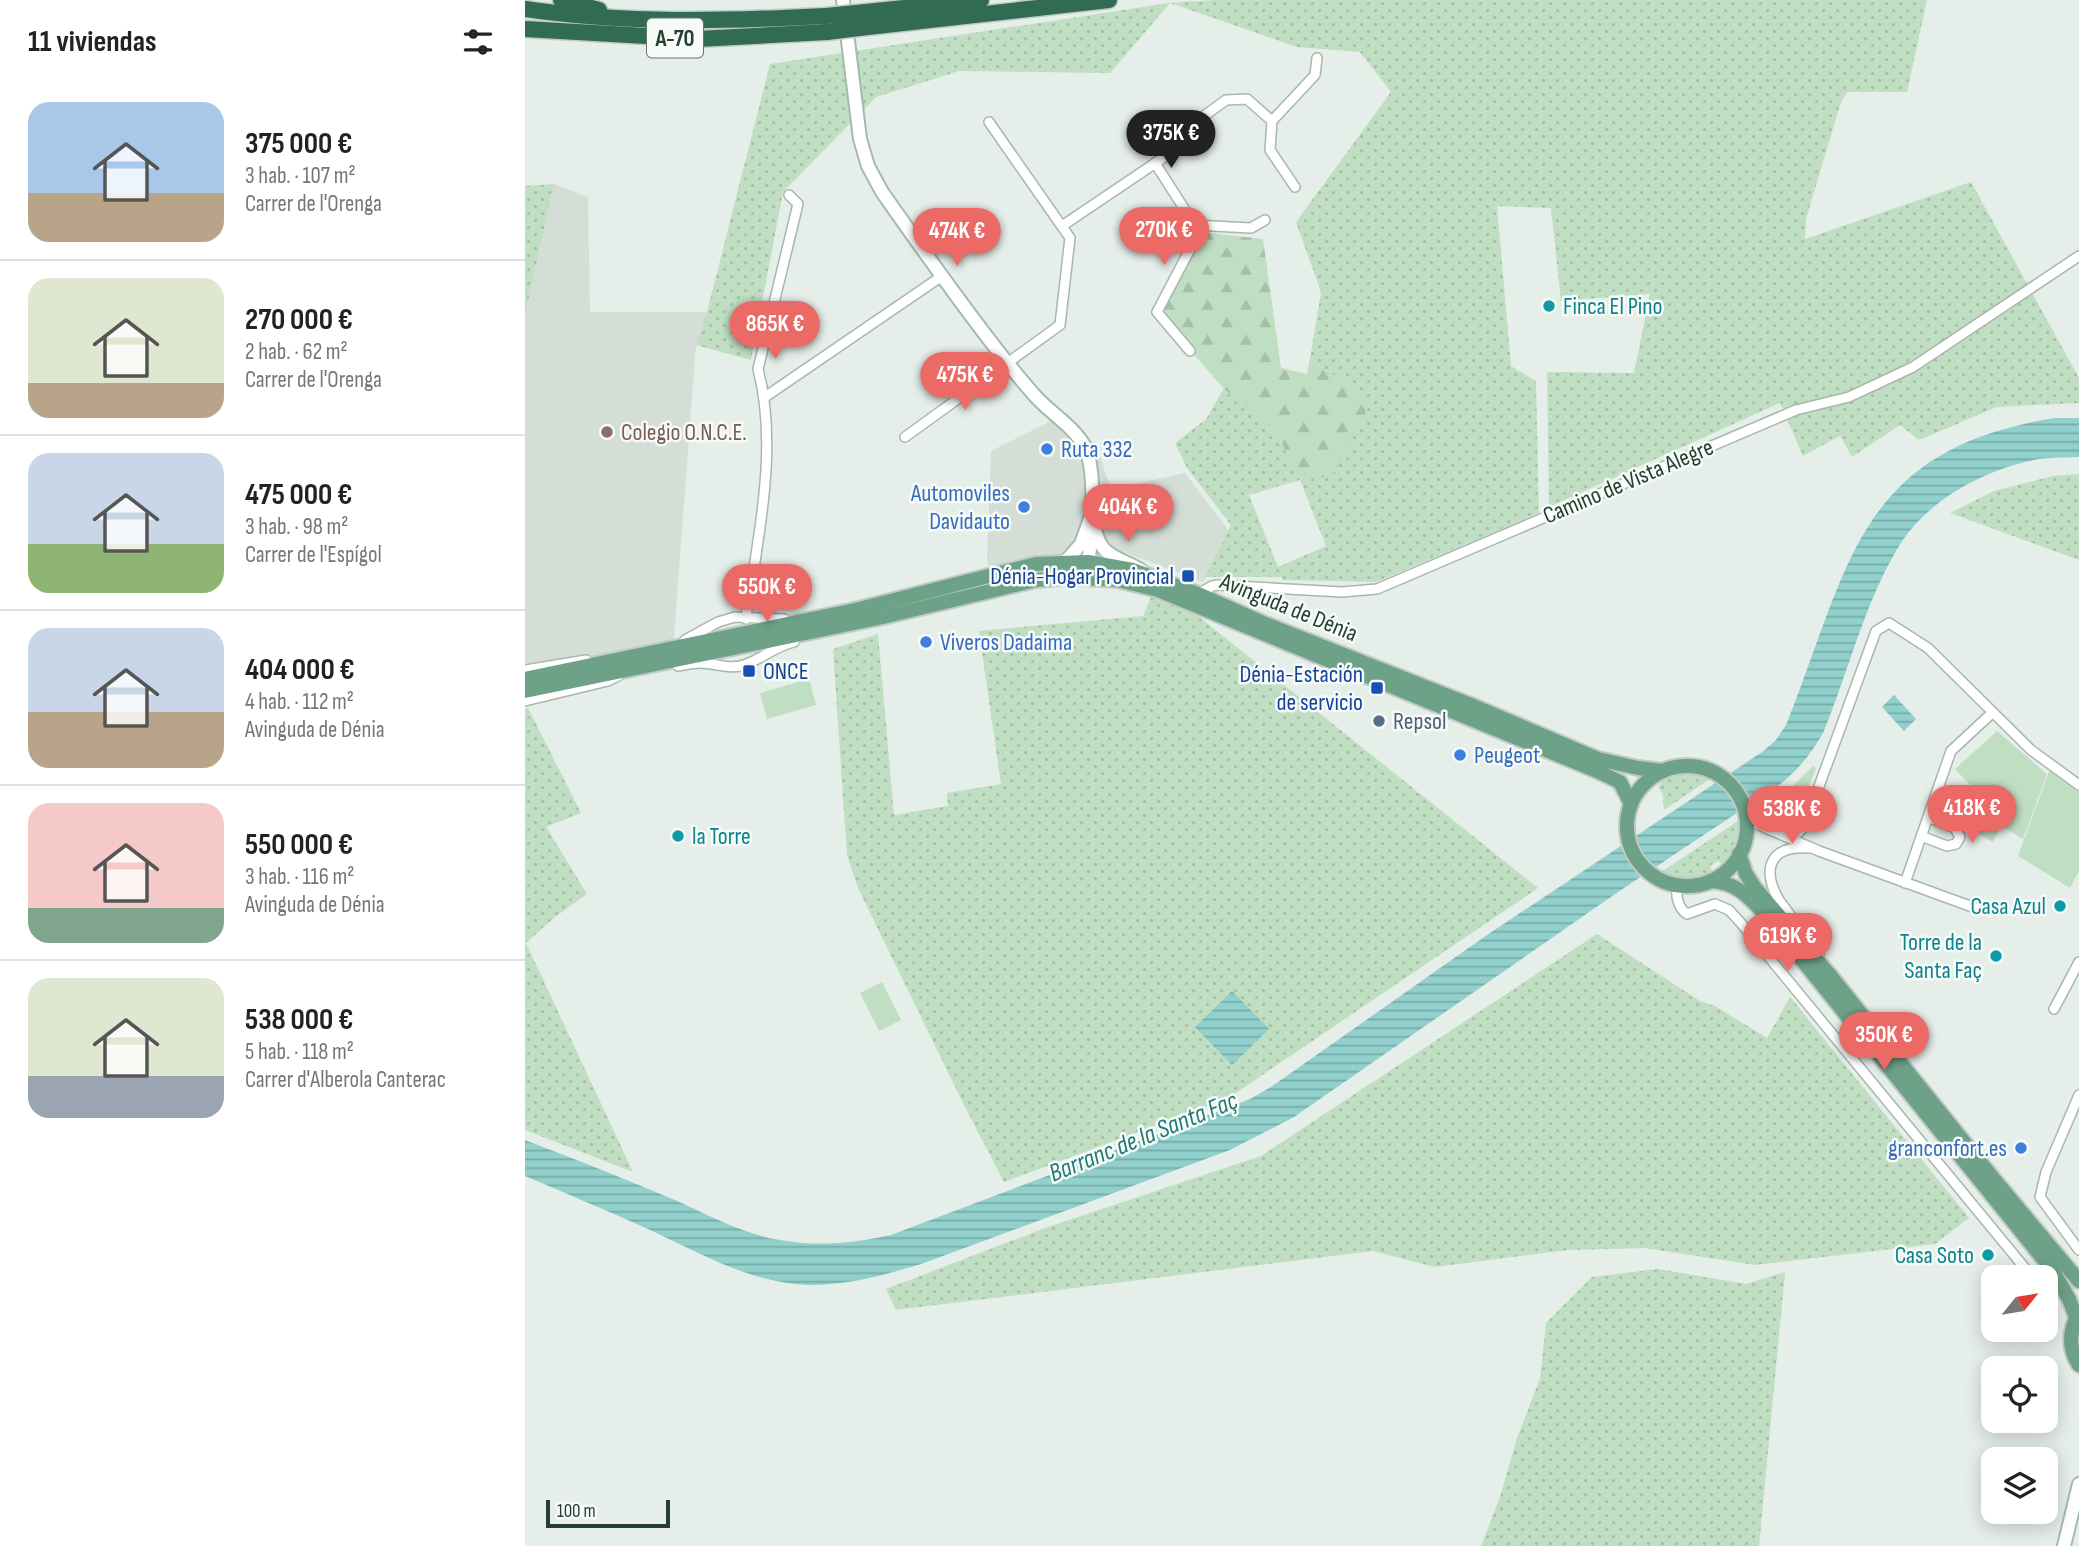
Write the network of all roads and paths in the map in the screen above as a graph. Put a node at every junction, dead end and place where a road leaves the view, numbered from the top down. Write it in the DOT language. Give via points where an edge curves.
graph roads {
  1 [pos="561,0"];
  2 [pos="843,0"];
  3 [pos="981,0"];
  4 [pos="1109,0"];
  5 [pos="525,9"];
  6 [pos="650,19"];
  7 [pos="858,21"];
  8 [pos="525,24"];
  9 [pos="827,24"];
  10 [pos="525,29"];
  11 [pos="552,30"];
  12 [pos="1317,58"];
  13 [pos="1272,121"];
  14 [pos="989,122"];
  15 [pos="1155,163"];
  16 [pos="1295,187"];
  17 [pos="789,195"];
  18 [pos="1265,220"];
  19 [pos="1194,225"];
  20 [pos="1062,226"];
  21 [pos="2079,256"];
  22 [pos="942,276"];
  23 [pos="1190,351"];
  24 [pos="1008,364"];
  25 [pos="765,397"];
  26 [pos="905,437"];
  27 [pos="1094,516"];
  28 [pos="1065,562"];
  29 [pos="1088,562"];
  30 [pos="1146,574"];
  31 [pos="1004,587"];
  32 [pos="1198,594"];
  33 [pos="746,619"];
  34 [pos="806,621"];
  35 [pos="718,622"];
  36 [pos="841,626"];
  37 [pos="755,638"];
  38 [pos="716,646"];
  39 [pos="643,662"];
  40 [pos="749,663"];
  41 [pos="730,667"];
  42 [pos="525,670"];
  43 [pos="525,679"];
  44 [pos="525,691"];
  45 [pos="525,701"];
  46 [pos="1992,713"];
  47 [pos="1663,771"];
  48 [pos="2079,785"];
  49 [pos="1631,804"];
  50 [pos="1745,814"];
  51 [pos="1928,817"];
  52 [pos="1804,827"];
  53 [pos="1921,836"];
  54 [pos="1788,837"];
  55 [pos="1814,849"];
  56 [pos="1739,854"];
  57 [pos="1710,881"];
  58 [pos="1905,883"];
  59 [pos="1678,885"];
  60 [pos="1978,909"];
  61 [pos="1765,914"];
  62 [pos="1769,947"];
  63 [pos="2079,962"];
  64 [pos="1812,969"];
  65 [pos="1829,974"];
  66 [pos="2055,1009"];
  67 [pos="2079,1095"];
  68 [pos="2079,1250"];
  69 [pos="2023,1265"];
  70 [pos="2079,1281"];
  71 [pos="2078,1315"];
  72 [pos="2079,1365"];
  73 [pos="2079,1484"];
  74 [pos="2064,1546"];
  1 -- 6 [label="highway"];
  2 -- 22 [label="main road" via="860,139 868,166"];
  3 -- 7 [label="highway, A-70"];
  4 -- 7 [label="highway, A-70"];
  5 -- 6 [label="highway, A-70"];
  6 -- 9 [label="highway, A-70"];
  7 -- 9 [label="highway, A-70, bridge"];
  8 -- 11 [label="highway, A-70"];
  9 -- 11 [label="highway, A-70" via="698,39"];
  10 -- 11 [label="highway"];
  12 -- 13 [label="street" via="1315,75"];
  13 -- 15 [label="street" via="1247,99 1226,100 1204,116 1191,139"];
  13 -- 16 [label="street" via="1271,150"];
  14 -- 20 [label="street"];
  15 -- 19 [label="street"];
  15 -- 20 [label="street"];
  17 -- 25 [label="street" via="798,204 758,369"];
  18 -- 19 [label="street" via="1251,228"];
  19 -- 23 [label="street" via="1199,232 1157,312"];
  20 -- 24 [label="street" via="1070,238 1061,325"];
  21 -- 32 [label="street, Camino de Vista Alegre" via="1913,366 1849,397 1796,410 1377,589 1342,592 1212,586"];
  22 -- 24 [label="main road"];
  22 -- 25 [label="street"];
  24 -- 26 [label="street"];
  24 -- 27 [label="main road" via="1081,441 1094,480"];
  25 -- 33 [label="street" via="764,505"];
  27 -- 28 [label="main road" via="1081,544"];
  27 -- 29 [label="main road"];
  27 -- 30 [label="main road" via="1097,537 1105,550"];
  28 -- 29 [label="main road, Avinguda de Dénia"];
  28 -- 34 [label="main road, Avinguda de Dénia" via="1036,564"];
  29 -- 30 [label="main road, Avinguda de Dénia"];
  29 -- 31 [label="main road" via="1078,569 1017,578"];
  30 -- 32 [label="main road, Avinguda de Dénia"];
  31 -- 36 [label="main road, Avinguda de Dénia"];
  31 -- 49 [label="main road, Avinguda de Dénia" via="1069,577 1118,580 1158,590 1597,771 1619,782"];
  32 -- 47 [label="main road, Avinguda de Dénia" via="1598,758"];
  33 -- 34 [label="street, Avinguda de Dénia"];
  33 -- 35 [label="street, Avinguda de Dénia"];
  33 -- 37 [label="street"];
  34 -- 37 [label="main road, Avinguda de Dénia"];
  35 -- 38 [label="street"];
  35 -- 39 [label="street, Avinguda de Dénia" via="694,637 662,646"];
  36 -- 37 [label="main road, Avinguda de Dénia"];
  36 -- 40 [label="street, Avinguda de Dénia" via="827,635 775,648"];
  37 -- 38 [label="main road, Avinguda de Dénia"];
  37 -- 40 [label="street" via="755,657"];
  38 -- 39 [label="main road, Avinguda de Dénia"];
  38 -- 41 [label="street" via="721,661"];
  39 -- 41 [label="street, Avinguda de Dénia"];
  39 -- 42 [label="street, Avinguda de Dénia" via="620,654"];
  39 -- 43 [label="main road, Avinguda de Dénia"];
  39 -- 44 [label="main road, Avinguda de Dénia"];
  39 -- 45 [label="street, Avinguda de Dénia" via="608,681"];
  40 -- 41 [label="street, Avinguda de Dénia"];
  46 -- 48 [label="street" via="2031,750"];
  46 -- 51 [label="street" via="1951,751"];
  46 -- 52 [label="street" via="1928,648 1889,623 1876,631"];
  47 -- 49 [label="main road" via="1642,786"];
  47 -- 50 [label="main road" via="1695,766 1719,776 1738,795"];
  49 -- 59 [label="main road" via="1627,835 1640,863 1655,876"];
  50 -- 54 [label="street"];
  50 -- 56 [label="main road" via="1746,835"];
  51 -- 53 [label="street"];
  51 -- 53 [label="street" via="1955,828 1959,837 1956,844 1947,846"];
  52 -- 54 [label="street"];
  52 -- 55 [label="street" via="1804,837"];
  53 -- 58 [label="street"];
  54 -- 55 [label="street"];
  55 -- 58 [label="street"];
  55 -- 65 [label="street" via="1780,852 1769,873 1774,892"];
  56 -- 57 [label="main road"];
  56 -- 65 [label="main road" via="1755,888"];
  57 -- 59 [label="main road"];
  57 -- 61 [label="main road" via="1731,883"];
  58 -- 60 [label="street"];
  59 -- 62 [label="street" via="1681,910 1687,914 1723,906"];
  61 -- 62 [label="street" via="1772,932"];
  61 -- 64 [label="main road"];
  62 -- 64 [label="street" via="1782,943 1797,961"];
  62 -- 69 [label="street"];
  63 -- 66 [label="street"];
  64 -- 71 [label="main road" via="2053,1271"];
  65 -- 70 [label="main road"];
  67 -- 68 [label="street" via="2040,1197"];
  71 -- 72 [label="main road" via="2070,1339"];
  73 -- 74 [label="main road"];
}
